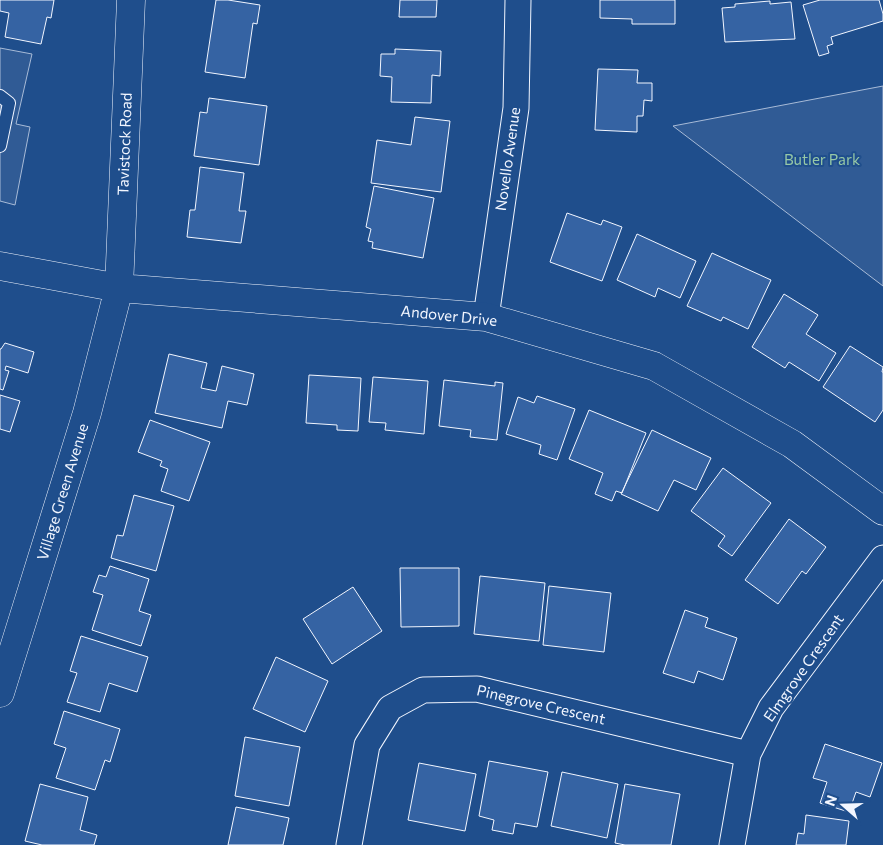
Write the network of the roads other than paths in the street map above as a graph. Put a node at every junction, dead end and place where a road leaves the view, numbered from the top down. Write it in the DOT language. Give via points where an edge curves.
graph roads {
  1 [pos="131,0"];
  2 [pos="518,0"];
  3 [pos="0,96"];
  4 [pos="0,146"];
  5 [pos="0,266"];
  6 [pos="119,288"];
  7 [pos="486,317"];
  8 [pos="883,511"];
  9 [pos="883,558"];
  10 [pos="0,693"];
  11 [pos="748,754"];
  12 [pos="349,845"];
  13 [pos="732,845"];
  1 -- 6 [label="street, Tavistock Road"];
  2 -- 7 [label="street, Novello Avenue" via="516,108"];
  3 -- 4 [label="lane" via="9,103"];
  5 -- 6 [label="street, Andover Drive"];
  6 -- 7 [label="street, Andover Drive"];
  6 -- 10 [label="street, Village Green Avenue" via="87,413"];
  7 -- 8 [label="street, Andover Drive" via="654,366 792,444"];
  9 -- 11 [label="street, Elmgrove Crescent" via="771,708"];
  11 -- 12 [label="street, Pinegrove Crescent" via="476,689 423,690 390,708 368,745"];
  11 -- 13 [label="street, Elmgrove Crescent"];
}
